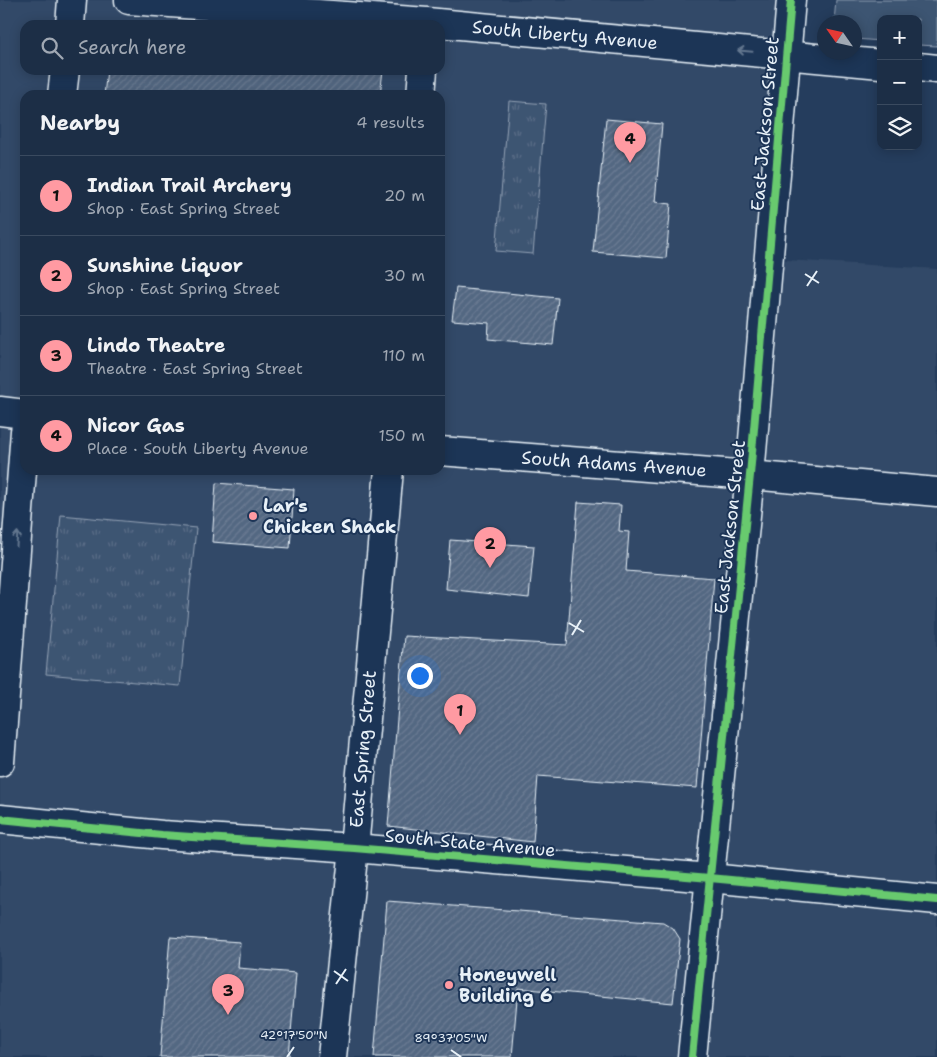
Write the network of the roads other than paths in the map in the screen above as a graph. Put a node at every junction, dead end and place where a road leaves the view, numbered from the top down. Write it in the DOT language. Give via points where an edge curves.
graph roads {
  1 [pos="72,0"];
  2 [pos="129,0"];
  3 [pos="791,0"];
  4 [pos="428,16"];
  5 [pos="70,20"];
  6 [pos="786,55"];
  7 [pos="877,64"];
  8 [pos="922,67"];
  9 [pos="937,69"];
  10 [pos="64,75"];
  11 [pos="423,75"];
  12 [pos="62,90"];
  13 [pos="421,90"];
  14 [pos="0,411"];
  15 [pos="20,413"];
  16 [pos="445,451"];
  17 [pos="22,475"];
  18 [pos="389,475"];
  19 [pos="750,475"];
  20 [pos="937,492"];
  21 [pos="0,762"];
  22 [pos="0,819"];
  23 [pos="354,848"];
  24 [pos="710,878"];
  25 [pos="937,900"];
  26 [pos="332,1057"];
  27 [pos="692,1057"];
  1 -- 5 [label="street"];
  2 -- 4 [label="street, South Liberty Avenue"];
  3 -- 6 [label="street, East Jackson Street"];
  6 -- 4 [label="street, South Liberty Avenue, one-way"];
  6 -- 7 [label="street, South Liberty Avenue"];
  6 -- 19 [label="street, East Jackson Street"];
  8 -- 9 [label="street"];
  10 -- 12 [label="street"];
  11 -- 13 [label="street"];
  14 -- 15 [label="street"];
  16 -- 19 [label="street, South Adams Avenue"];
  21 -- 17 [label="street, one-way"];
  18 -- 23 [label="street, East Spring Street"];
  19 -- 20 [label="street, South Adams Avenue"];
  19 -- 24 [label="street, East Jackson Street"];
  22 -- 23 [label="street, South State Avenue" via="162,835"];
  23 -- 24 [label="street, South State Avenue"];
  23 -- 26 [label="street, East Spring Street"];
  24 -- 25 [label="street, South State Avenue"];
  24 -- 27 [label="street, East Jackson Street"];
}
